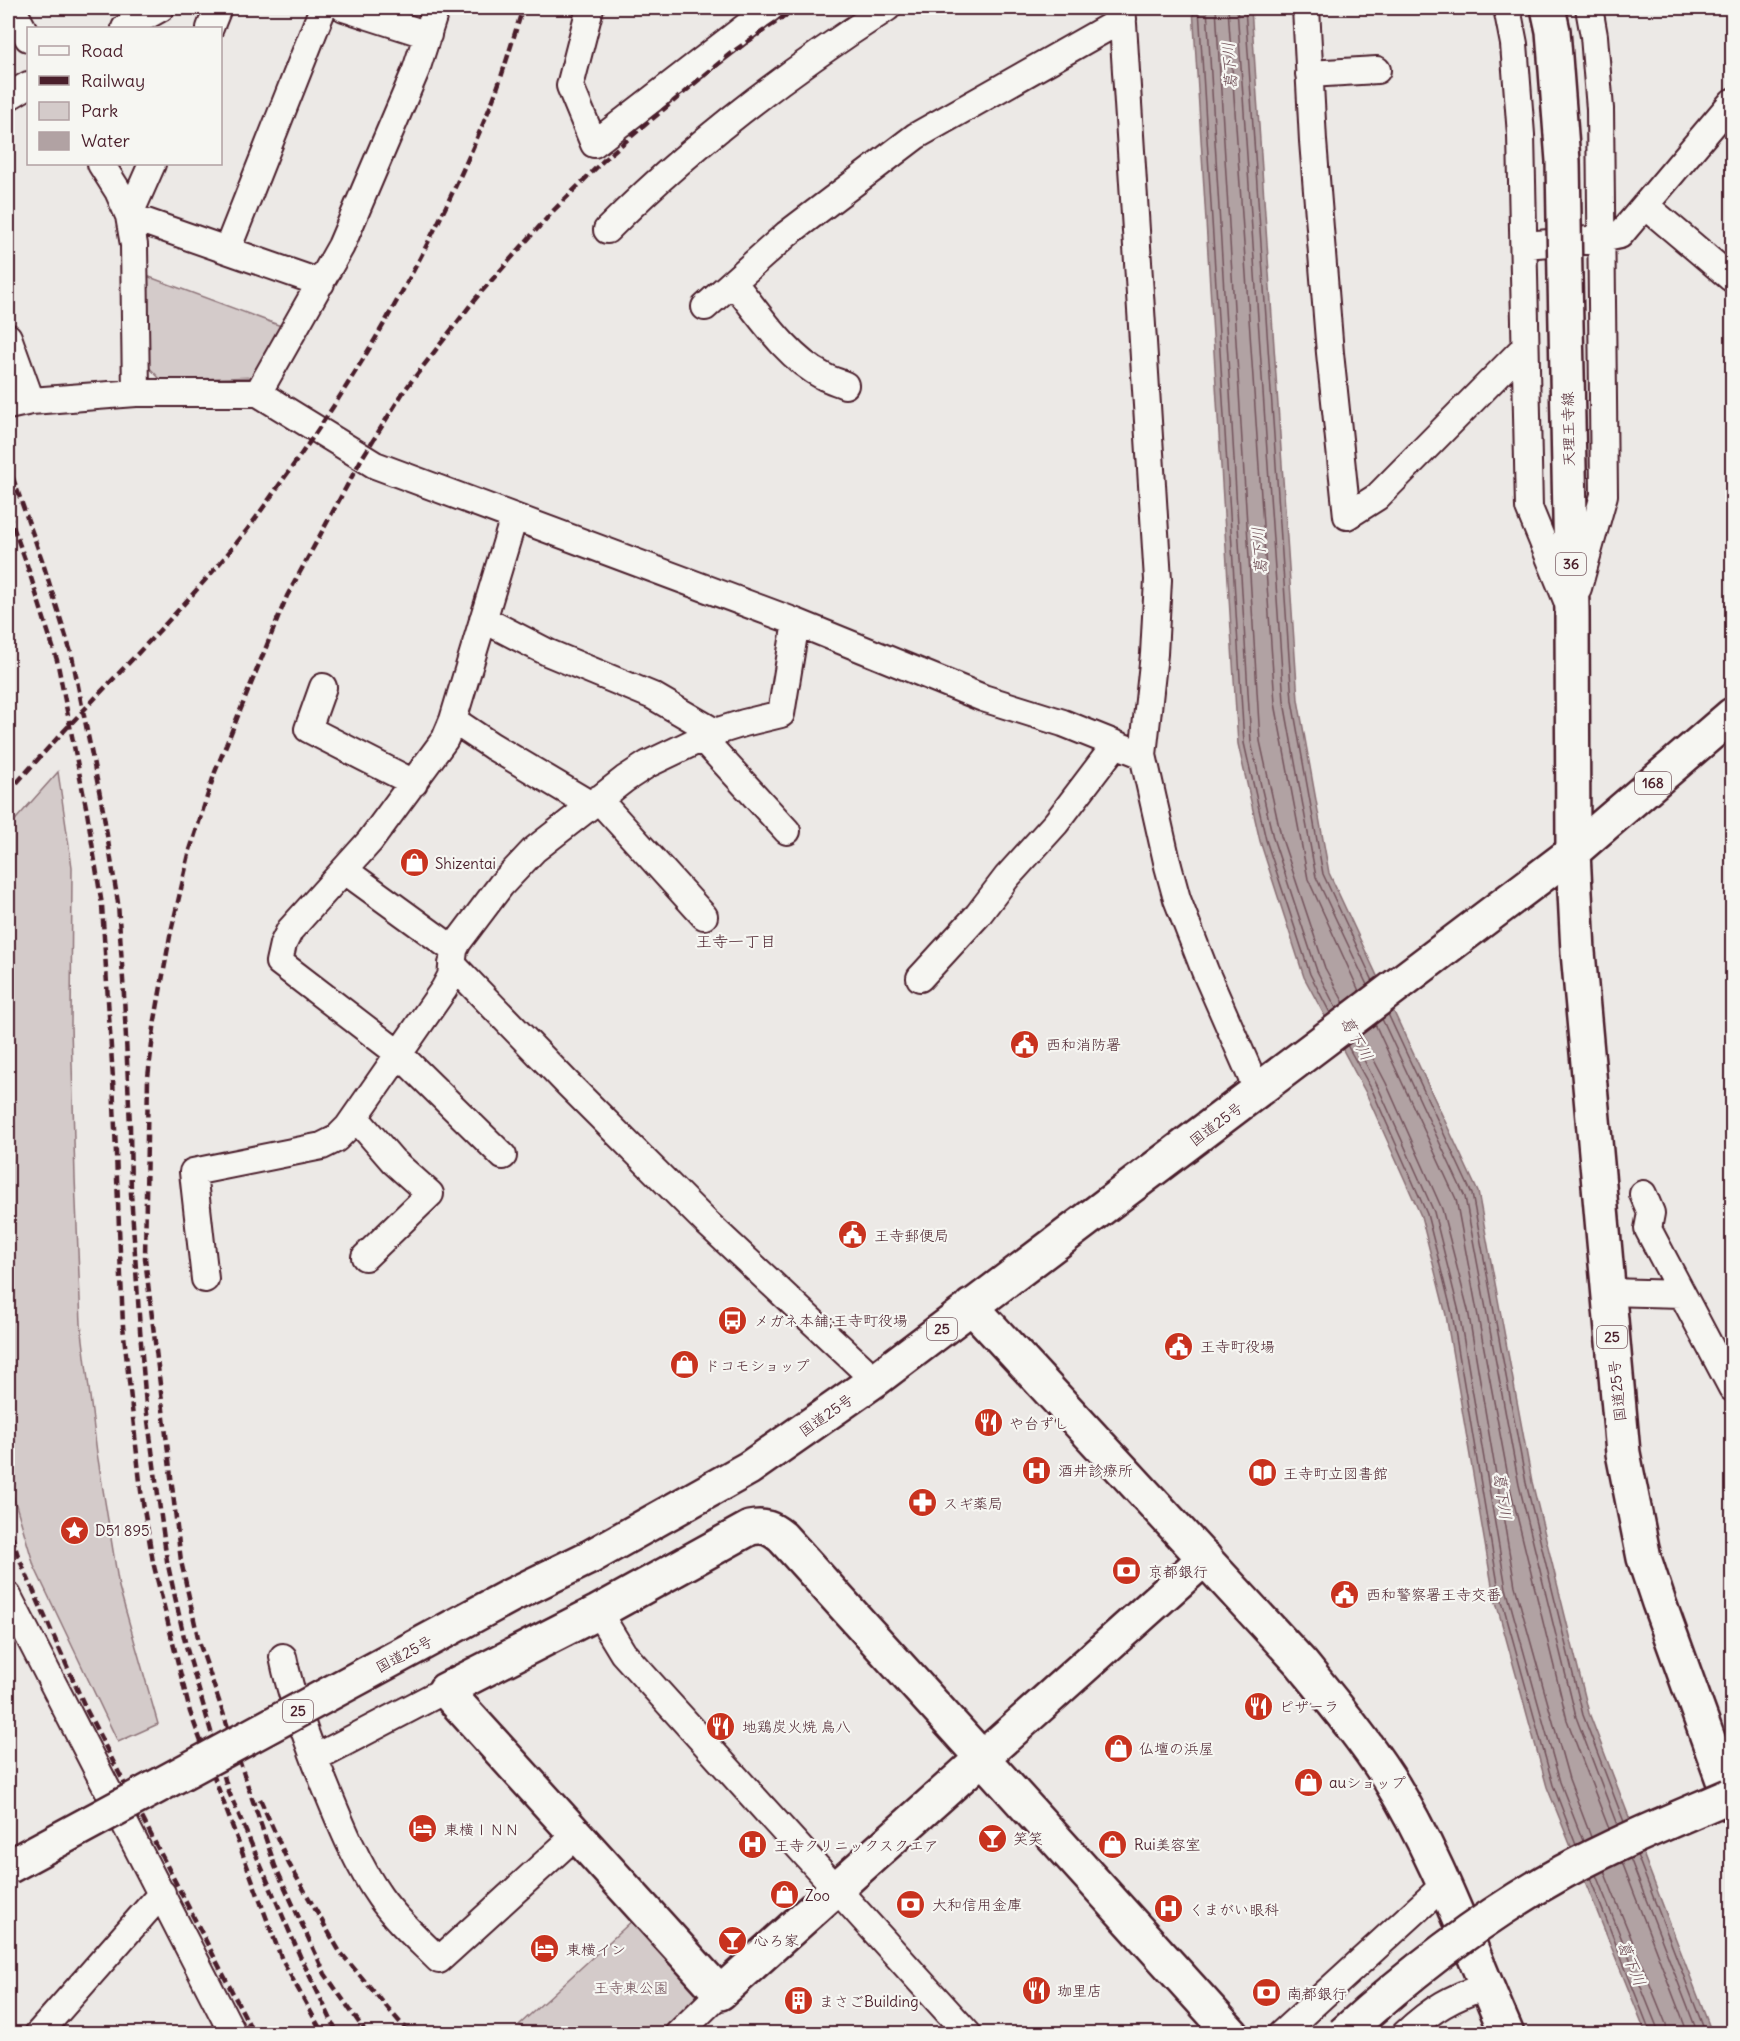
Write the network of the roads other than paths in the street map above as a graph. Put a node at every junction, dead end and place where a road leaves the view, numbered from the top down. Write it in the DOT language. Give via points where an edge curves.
graph roads {
  1 [pos="12,8"];
  2 [pos="161,8"];
  3 [pos="219,8"];
  4 [pos="323,8"];
  5 [pos="344,8"];
  6 [pos="436,8"];
  7 [pos="590,8"];
  8 [pos="770,8"];
  9 [pos="887,8"];
  10 [pos="1306,8"];
  11 [pos="1507,8"];
  12 [pos="1548,8"];
  13 [pos="1588,8"];
  14 [pos="1122,13"];
  15 [pos="127,27"];
  16 [pos="210,27"];
  17 [pos="27,36"];
  18 [pos="428,36"];
  19 [pos="1377,70"];
  20 [pos="1310,74"];
  21 [pos="27,86"];
  22 [pos="8,98"];
  23 [pos="1730,109"];
  24 [pos="102,165"];
  25 [pos="152,165"];
  26 [pos="1646,206"];
  27 [pos="129,216"];
  28 [pos="607,230"];
  29 [pos="1602,239"];
  30 [pos="1524,245"];
  31 [pos="227,250"];
  32 [pos="1731,278"];
  33 [pos="733,282"];
  34 [pos="321,283"];
  35 [pos="705,307"];
  36 [pos="8,337"];
  37 [pos="1524,348"];
  38 [pos="845,385"];
  39 [pos="136,393"];
  40 [pos="258,393"];
  41 [pos="19,403"];
  42 [pos="514,517"];
  43 [pos="1572,612"];
  44 [pos="483,619"];
  45 [pos="796,622"];
  46 [pos="323,687"];
  47 [pos="1732,715"];
  48 [pos="453,720"];
  49 [pos="708,735"];
  50 [pos="1116,744"];
  51 [pos="1143,755"];
  52 [pos="414,783"];
  53 [pos="594,802"];
  54 [pos="787,831"];
  55 [pos="1574,852"];
  56 [pos="344,870"];
  57 [pos="704,916"];
  58 [pos="453,957"];
  59 [pos="920,978"];
  60 [pos="399,1054"];
  61 [pos="1268,1084"];
  62 [pos="355,1117"];
  63 [pos="503,1156"];
  64 [pos="1643,1194"];
  65 [pos="365,1257"];
  66 [pos="205,1279"];
  67 [pos="1607,1292"];
  68 [pos="1682,1294"];
  69 [pos="971,1306"];
  70 [pos="875,1380"];
  71 [pos="1732,1388"];
  72 [pos="1205,1558"];
  73 [pos="8,1596"];
  74 [pos="598,1612"];
  75 [pos="283,1657"];
  76 [pos="445,1690"];
  77 [pos="981,1757"];
  78 [pos="315,1758"];
  79 [pos="1731,1800"];
  80 [pos="576,1835"];
  81 [pos="8,1867"];
  82 [pos="1444,1885"];
  83 [pos="837,1889"];
  84 [pos="162,1893"];
  85 [pos="1486,1986"];
  86 [pos="720,1993"];
  87 [pos="38,2034"];
  88 [pos="233,2034"];
  89 [pos="678,2034"];
  90 [pos="968,2034"];
  91 [pos="1232,2034"];
  92 [pos="1281,2034"];
  93 [pos="1343,2034"];
  94 [pos="1405,2034"];
  95 [pos="1507,2034"];
  1 -- 17 [label="street"];
  2 -- 15 [label="street"];
  3 -- 16 [label="street"];
  4 -- 31 [label="street"];
  5 -- 18 [label="street"];
  6 -- 18 [label="street"];
  7 -- 8 [label="street" via="570,86 594,144"];
  9 -- 28 [label="street" via="783,78 720,127"];
  10 -- 20 [label="street"];
  11 -- 30 [label="street" via="1517,78"];
  12 -- 43 [label="main road, 天理王寺線 / 36, bridge" via="1563,161"];
  13 -- 29 [label="street" via="1600,109"];
  14 -- 33 [label="street" via="916,136 787,234"];
  14 -- 51 [label="street" via="1158,580"];
  18 -- 34 [label="street" via="356,215"];
  19 -- 20 [label="street"];
  20 -- 37 [label="street" via="1312,141 1347,516 1377,497"];
  21 -- 22 [label="street"];
  23 -- 26 [label="street"];
  24 -- 27 [label="street"];
  25 -- 27 [label="street"];
  26 -- 29 [label="street" via="1620,235"];
  26 -- 32 [label="street"];
  27 -- 31 [label="street"];
  27 -- 39 [label="street" via="134,245"];
  29 -- 30 [label="street"];
  29 -- 43 [label="street" via="1604,495"];
  30 -- 37 [label="street"];
  31 -- 34 [label="street"];
  33 -- 35 [label="street"];
  33 -- 38 [label="street" via="800,361"];
  34 -- 40 [label="street"];
  36 -- 41 [label="street"];
  37 -- 43 [label="street" via="1529,508"];
  39 -- 40 [label="street"];
  39 -- 41 [label="street"];
  40 -- 42 [label="street" via="375,465"];
  42 -- 44 [label="street"];
  42 -- 45 [label="street"];
  43 -- 55 [label="main road, 天理王寺線 / 36"];
  44 -- 48 [label="street"];
  44 -- 49 [label="street" via="653,696"];
  45 -- 49 [label="street" via="781,714"];
  45 -- 50 [label="street" via="983,698"];
  46 -- 52 [label="street" via="308,729"];
  47 -- 55 [label="main road, 168"];
  48 -- 52 [label="street" via="445,739"];
  48 -- 53 [label="street"];
  49 -- 53 [label="street" via="648,764"];
  49 -- 54 [label="street"];
  50 -- 51 [label="street"];
  50 -- 59 [label="street" via="1056,824"];
  51 -- 61 [label="street" via="1177,899 1204,971"];
  52 -- 56 [label="street"];
  53 -- 57 [label="street"];
  53 -- 58 [label="street" via="519,865"];
  55 -- 61 [label="main road, 国道25号 / 25"];
  55 -- 67 [label="main road, 国道25号 / 25" via="1578,952"];
  56 -- 58 [label="street"];
  56 -- 60 [label="street" via="290,930 279,962"];
  58 -- 60 [label="street" via="451,976 444,989"];
  58 -- 70 [label="street" via="567,1083 706,1222"];
  60 -- 62 [label="street"];
  60 -- 63 [label="street"];
  61 -- 69 [label="main road, 国道25号 / 25"];
  62 -- 65 [label="street" via="375,1142 430,1194"];
  62 -- 66 [label="street" via="336,1138 322,1146 193,1172"];
  64 -- 68 [label="street" via="1651,1213 1648,1229"];
  67 -- 68 [label="street"];
  67 -- 79 [label="main road, 国道25号 / 25" via="1623,1453 1644,1558"];
  68 -- 71 [label="street"];
  69 -- 70 [label="main road, 国道25号 / 25"];
  69 -- 72 [label="main road"];
  70 -- 81 [label="main road, 国道25号 / 25, bridge" via="749,1468"];
  72 -- 77 [label="main road"];
  72 -- 82 [label="main road" via="1302,1664 1353,1727 1388,1777"];
  73 -- 84 [label="street"];
  74 -- 76 [label="main road"];
  74 -- 77 [label="main road" via="750,1528 771,1528"];
  74 -- 83 [label="street" via="623,1653"];
  75 -- 78 [label="street" via="289,1687"];
  76 -- 78 [label="street"];
  76 -- 80 [label="main road"];
  77 -- 83 [label="main road"];
  77 -- 91 [label="main road"];
  78 -- 80 [label="street" via="348,1841 379,1896 440,1960"];
  79 -- 93 [label="main road, bridge" via="1611,1847 1530,1891 1409,1975"];
  80 -- 86 [label="main road"];
  82 -- 85 [label="main road"];
  82 -- 92 [label="street"];
  83 -- 86 [label="main road"];
  83 -- 90 [label="street"];
  84 -- 87 [label="street"];
  84 -- 88 [label="street"];
  85 -- 94 [label="street" via="1437,2006"];
  85 -- 95 [label="main road"];
  86 -- 89 [label="street"];
}
